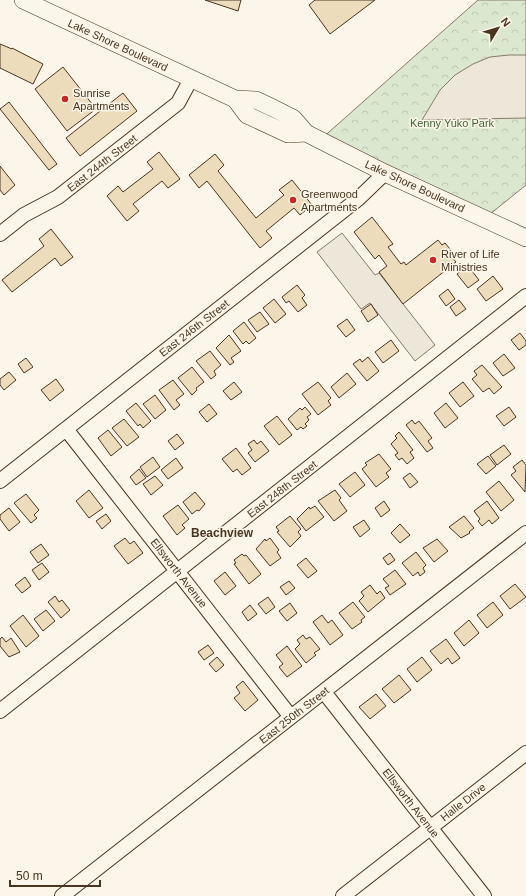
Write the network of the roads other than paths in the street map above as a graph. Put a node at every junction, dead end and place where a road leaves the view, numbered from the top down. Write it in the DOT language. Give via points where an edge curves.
graph roads {
  1 [pos="23,0"];
  2 [pos="191,79"];
  3 [pos="385,173"];
  4 [pos="0,234"];
  5 [pos="526,238"];
  6 [pos="526,296"];
  7 [pos="66,429"];
  8 [pos="0,481"];
  9 [pos="526,533"];
  10 [pos="177,572"];
  11 [pos="324,692"];
  12 [pos="0,711"];
  13 [pos="291,717"];
  14 [pos="526,753"];
  15 [pos="430,828"];
  16 [pos="62,896"];
  17 [pos="343,896"];
  18 [pos="484,896"];
  1 -- 2 [label="main road, Lake Shore Boulevard"];
  2 -- 3 [label="main road, Lake Shore Boulevard" via="235,99 247,115 288,134 306,133"];
  2 -- 4 [label="street, East 244th Street" via="178,103 58,197 24,215"];
  3 -- 5 [label="main road, Lake Shore Boulevard"];
  3 -- 7 [label="street, East 246th Street" via="358,199"];
  6 -- 10 [label="street, East 248th Street"];
  7 -- 8 [label="street, East 246th Street"];
  7 -- 10 [label="street, Ellsworth Avenue"];
  9 -- 11 [label="street, East 250th Street"];
  10 -- 12 [label="street, East 248th Street"];
  10 -- 13 [label="street, Ellsworth Avenue"];
  11 -- 13 [label="street, East 250th Street"];
  11 -- 15 [label="street, Ellsworth Avenue"];
  13 -- 16 [label="street, East 250th Street"];
  14 -- 15 [label="street, Halle Drive"];
  15 -- 17 [label="street, Halle Drive"];
  15 -- 18 [label="street, Ellsworth Avenue"];
}
